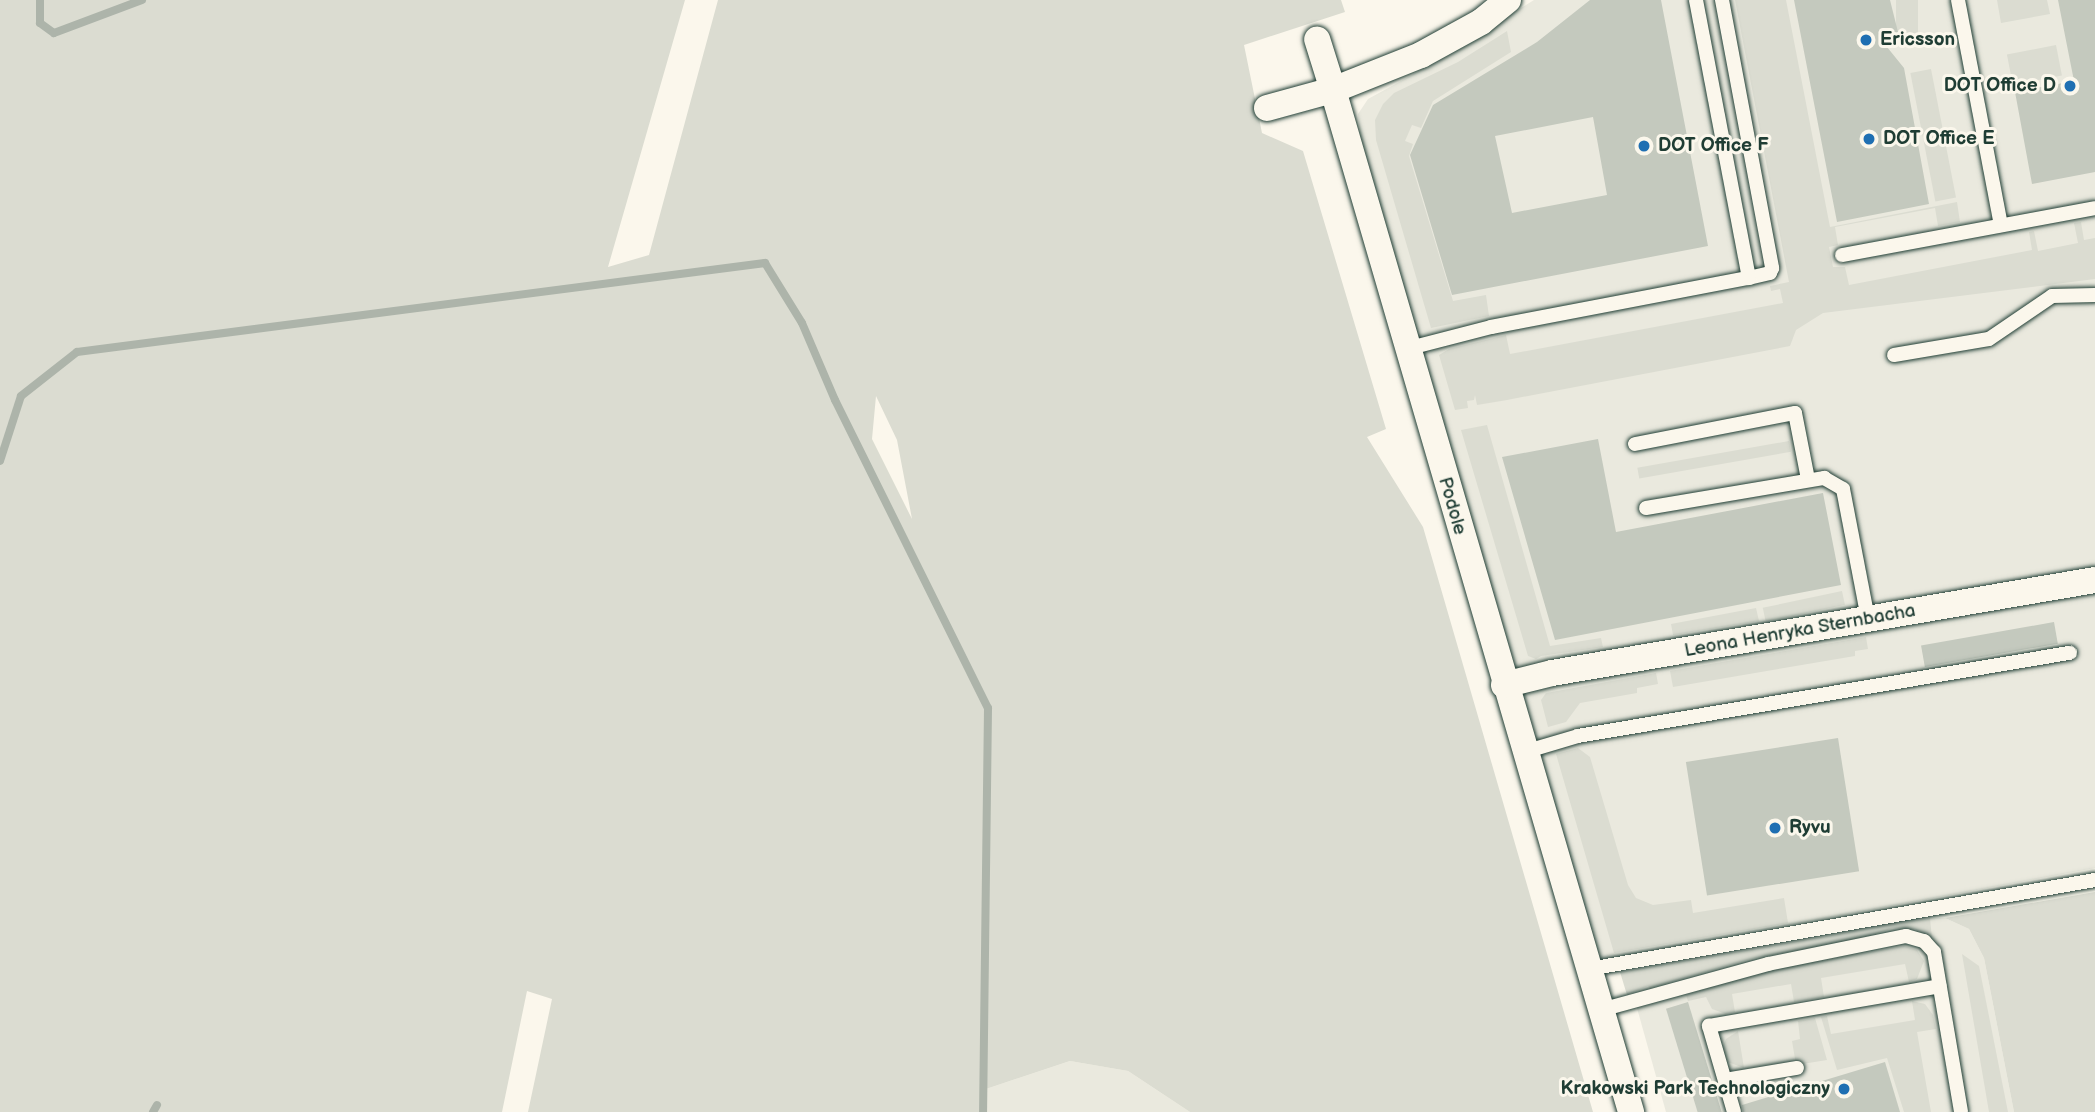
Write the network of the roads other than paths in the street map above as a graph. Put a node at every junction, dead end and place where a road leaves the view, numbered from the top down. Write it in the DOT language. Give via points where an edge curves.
graph roads {
  1 [pos="1508,0"];
  2 [pos="1696,0"];
  3 [pos="1722,0"];
  4 [pos="1958,0"];
  5 [pos="1317,39"];
  6 [pos="1333,89"];
  7 [pos="1267,108"];
  8 [pos="2095,208"];
  9 [pos="2001,225"];
  10 [pos="1842,256"];
  11 [pos="1749,278"];
  12 [pos="2095,295"];
  13 [pos="1406,349"];
  14 [pos="1894,355"];
  15 [pos="1635,444"];
  16 [pos="1808,480"];
  17 [pos="1646,508"];
  18 [pos="2095,580"];
  19 [pos="1868,620"];
  20 [pos="2070,653"];
  21 [pos="1504,685"];
  22 [pos="1524,752"];
  23 [pos="2095,880"];
  24 [pos="1588,969"];
  25 [pos="1940,986"];
  26 [pos="1601,1010"];
  27 [pos="1797,1068"];
  28 [pos="1725,1080"];
  29 [pos="1631,1112"];
  30 [pos="1734,1112"];
  31 [pos="1961,1112"];
  1 -- 6 [label="street" via="1481,22 1421,55"];
  2 -- 11 [label="lane"];
  3 -- 11 [label="lane" via="1739,127 1772,268 1770,273"];
  4 -- 9 [label="lane"];
  5 -- 6 [label="street, Podole"];
  6 -- 7 [label="street"];
  6 -- 13 [label="street, Podole"];
  8 -- 9 [label="lane"];
  9 -- 10 [label="lane"];
  11 -- 13 [label="lane" via="1491,327"];
  12 -- 14 [label="lane" via="2052,296 1989,339"];
  13 -- 21 [label="street, Podole"];
  15 -- 16 [label="lane" via="1795,413"];
  16 -- 17 [label="lane"];
  16 -- 19 [label="lane" via="1824,478 1843,489"];
  18 -- 19 [label="street, Leona Henryka Sternbacha"];
  19 -- 21 [label="street, Leona Henryka Sternbacha"];
  20 -- 22 [label="lane" via="1589,734"];
  21 -- 22 [label="street, Podole"];
  22 -- 24 [label="street, Podole"];
  23 -- 24 [label="lane"];
  24 -- 26 [label="street, Podole"];
  25 -- 26 [label="lane" via="1934,952 1924,941 1906,936 1768,964"];
  25 -- 28 [label="lane" via="1709,1026"];
  25 -- 31 [label="lane"];
  26 -- 29 [label="street, Podole"];
  27 -- 28 [label="lane"];
  28 -- 30 [label="lane"];
}
